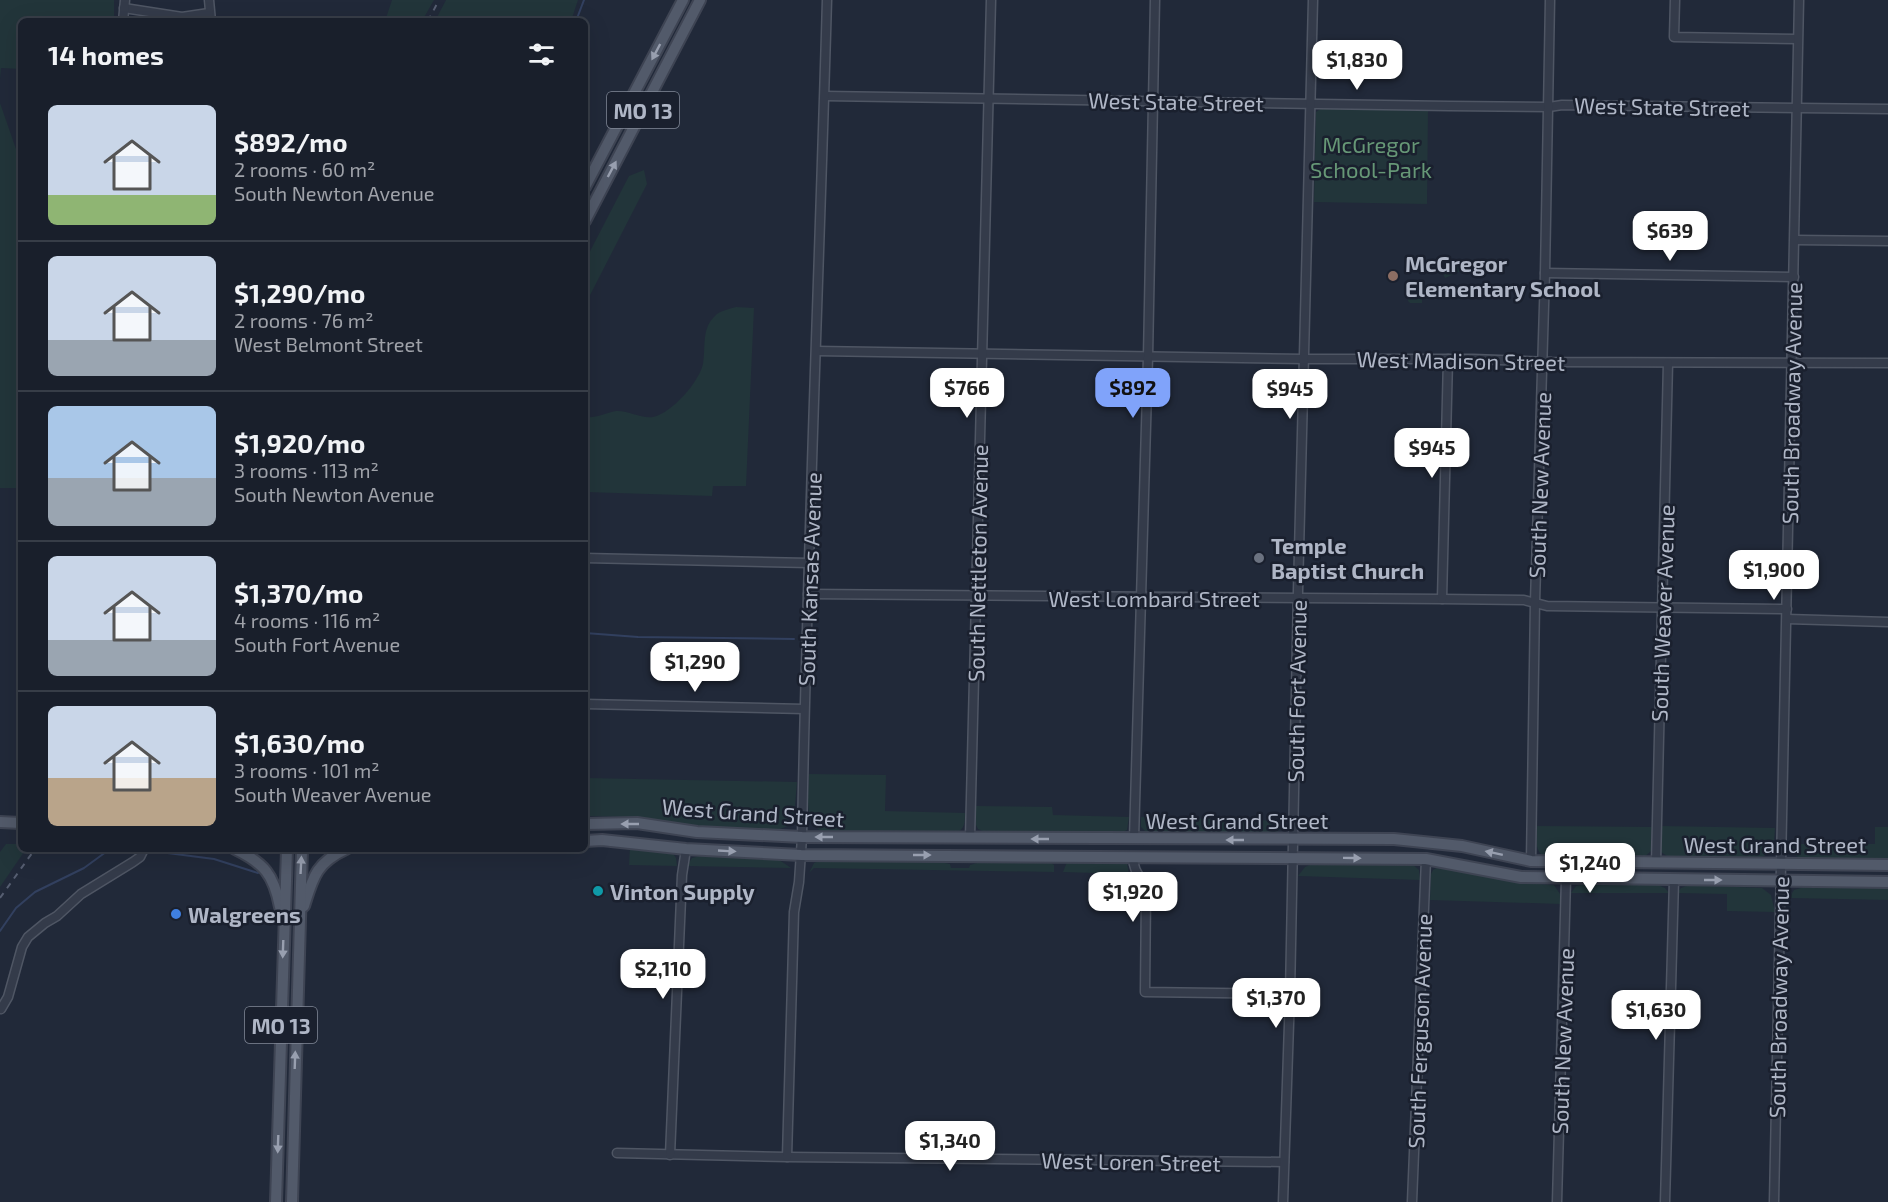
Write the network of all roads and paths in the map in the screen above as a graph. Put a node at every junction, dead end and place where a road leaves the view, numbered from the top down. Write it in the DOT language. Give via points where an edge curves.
graph roads {
  1 [pos="209,0"];
  2 [pos="683,0"];
  3 [pos="700,0"];
  4 [pos="828,0"];
  5 [pos="991,0"];
  6 [pos="1155,0"];
  7 [pos="1313,0"];
  8 [pos="1550,0"];
  9 [pos="1675,0"];
  10 [pos="1799,0"];
  11 [pos="124,4"];
  12 [pos="210,17"];
  13 [pos="1797,39"];
  14 [pos="825,96"];
  15 [pos="988,98"];
  16 [pos="1152,101"];
  17 [pos="1311,103"];
  18 [pos="1549,107"];
  19 [pos="1797,107"];
  20 [pos="1888,109"];
  21 [pos="588,181"];
  22 [pos="588,215"];
  23 [pos="1795,240"];
  24 [pos="1888,241"];
  25 [pos="1545,273"];
  26 [pos="1794,277"];
  27 [pos="817,351"];
  28 [pos="982,354"];
  29 [pos="1148,357"];
  30 [pos="1304,359"];
  31 [pos="1448,359"];
  32 [pos="1542,361"];
  33 [pos="1791,361"];
  34 [pos="1668,363"];
  35 [pos="1888,363"];
  36 [pos="588,558"];
  37 [pos="808,563"];
  38 [pos="808,594"];
  39 [pos="976,596"];
  40 [pos="1141,598"];
  41 [pos="1298,598"];
  42 [pos="1442,599"];
  43 [pos="1535,602"];
  44 [pos="1662,607"];
  45 [pos="1787,609"];
  46 [pos="1788,619"];
  47 [pos="1888,622"];
  48 [pos="588,704"];
  49 [pos="804,709"];
  50 [pos="0,822"];
  51 [pos="18,822"];
  52 [pos="588,824"];
  53 [pos="802,837"];
  54 [pos="970,838"];
  55 [pos="1134,839"];
  56 [pos="588,840"];
  57 [pos="1294,840"];
  58 [pos="686,849"];
  59 [pos="142,852"];
  60 [pos="241,852"];
  61 [pos="287,852"];
  62 [pos="302,852"];
  63 [pos="341,852"];
  64 [pos="801,855"];
  65 [pos="1133,856"];
  66 [pos="1293,857"];
  67 [pos="1426,859"];
  68 [pos="1531,861"];
  69 [pos="1656,863"];
  70 [pos="1781,864"];
  71 [pos="1888,865"];
  72 [pos="1566,879"];
  73 [pos="1674,880"];
  74 [pos="1781,881"];
  75 [pos="1888,882"];
  76 [pos="299,924"];
  77 [pos="283,929"];
  78 [pos="1290,994"];
  79 [pos="1,1009"];
  80 [pos="617,1153"];
  81 [pos="670,1155"];
  82 [pos="787,1157"];
  83 [pos="1284,1162"];
  84 [pos="276,1202"];
  85 [pos="291,1202"];
  86 [pos="1283,1202"];
  87 [pos="1413,1202"];
  88 [pos="1557,1202"];
  89 [pos="1665,1202"];
  90 [pos="1774,1202"];
  1 -- 12 [label="street"];
  2 -- 21 [label="main road, MO 13, one-way"];
  22 -- 3 [label="main road, MO 13, one-way"];
  4 -- 14 [label="street, South Kansas Avenue"];
  5 -- 15 [label="street, South Nettleton Avenue"];
  6 -- 16 [label="street"];
  7 -- 17 [label="street, South Fort Avenue"];
  8 -- 18 [label="street, South New Avenue"];
  9 -- 13 [label="street" via="1674,37"];
  10 -- 13 [label="street, South Broadway Avenue"];
  11 -- 12 [label="street" via="182,16"];
  13 -- 19 [label="street, South Broadway Avenue"];
  14 -- 15 [label="street, West State Street"];
  14 -- 27 [label="street, South Kansas Avenue"];
  15 -- 16 [label="street, West State Street"];
  15 -- 28 [label="street, South Nettleton Avenue"];
  16 -- 17 [label="street, West State Street"];
  16 -- 29 [label="street"];
  17 -- 18 [label="street, West State Street"];
  17 -- 30 [label="street, South Fort Avenue"];
  18 -- 19 [label="street, West State Street"];
  18 -- 25 [label="street, South New Avenue"];
  19 -- 20 [label="street, West State Street"];
  19 -- 23 [label="street, South Broadway Avenue"];
  23 -- 24 [label="street"];
  23 -- 26 [label="street, South Broadway Avenue"];
  25 -- 26 [label="street"];
  25 -- 32 [label="street, South New Avenue"];
  26 -- 33 [label="street, South Broadway Avenue"];
  27 -- 28 [label="street, West Madison Street"];
  27 -- 37 [label="street, South Kansas Avenue"];
  28 -- 29 [label="street, West Madison Street"];
  28 -- 39 [label="street, South Nettleton Avenue"];
  29 -- 30 [label="street, West Madison Street"];
  29 -- 40 [label="street"];
  30 -- 31 [label="street, West Madison Street"];
  30 -- 41 [label="street, South Fort Avenue"];
  31 -- 32 [label="street, West Madison Street"];
  31 -- 42 [label="street"];
  32 -- 34 [label="street, West Madison Street"];
  32 -- 43 [label="street, South New Avenue"];
  33 -- 34 [label="street, West Madison Street"];
  33 -- 35 [label="street, West Madison Street"];
  33 -- 45 [label="street, South Broadway Avenue"];
  34 -- 44 [label="street, South Weaver Avenue"];
  36 -- 37 [label="street"];
  37 -- 38 [label="street, South Kansas Avenue"];
  38 -- 39 [label="street, West Lombard Street"];
  38 -- 49 [label="street, South Kansas Avenue"];
  39 -- 40 [label="street, West Lombard Street"];
  39 -- 54 [label="street, South Nettleton Avenue"];
  40 -- 41 [label="street, West Lombard Street"];
  40 -- 55 [label="street"];
  41 -- 42 [label="street, West Lombard Street"];
  41 -- 57 [label="street, South Fort Avenue"];
  42 -- 43 [label="street, West Lombard Street"];
  43 -- 44 [label="street, West Lombard Street" via="1547,606"];
  43 -- 68 [label="street, South New Avenue"];
  44 -- 45 [label="street, West Lombard Street"];
  44 -- 69 [label="street, South Weaver Avenue"];
  45 -- 46 [label="street, South Broadway Avenue"];
  46 -- 47 [label="street"];
  46 -- 70 [label="street, South Broadway Avenue"];
  48 -- 49 [label="street"];
  49 -- 53 [label="street, South Kansas Avenue"];
  50 -- 51 [label="main road"];
  53 -- 52 [label="main road, West Grand Street, one-way" via="697,832 637,823"];
  54 -- 53 [label="main road, West Grand Street, one-way"];
  53 -- 64 [label="street, South Kansas Avenue"];
  55 -- 54 [label="main road, West Grand Street, one-way"];
  57 -- 55 [label="main road, West Grand Street, one-way"];
  56 -- 58 [label="main road, West Grand Street"];
  57 -- 66 [label="street, South Fort Avenue"];
  68 -- 57 [label="main road, West Grand Street, one-way" via="1462,846 1394,839"];
  58 -- 64 [label="main road, West Grand Street, one-way"];
  58 -- 81 [label="street"];
  59 -- 79 [label="street" via="28,937"];
  60 -- 77 [label="main road" via="254,859 275,882"];
  61 -- 77 [label="main road, MO 13"];
  76 -- 62 [label="main road, MO 13, one-way"];
  63 -- 76 [label="main road" via="318,868 312,878"];
  64 -- 65 [label="main road, West Grand Street, one-way"];
  64 -- 82 [label="street, South Kansas Avenue" via="794,912"];
  65 -- 66 [label="main road, West Grand Street"];
  65 -- 78 [label="street" via="1134,870 1146,893 1145,992"];
  66 -- 67 [label="main road, West Grand Street, one-way"];
  66 -- 78 [label="street, South Fort Avenue"];
  67 -- 72 [label="main road, West Grand Street" via="1521,877"];
  67 -- 87 [label="street, South Ferguson Avenue"];
  68 -- 69 [label="main road, West Grand Street"];
  69 -- 70 [label="main road, West Grand Street"];
  70 -- 71 [label="main road, West Grand Street"];
  70 -- 74 [label="street, South Broadway Avenue"];
  72 -- 73 [label="main road, West Grand Street"];
  72 -- 88 [label="street, South New Avenue"];
  73 -- 74 [label="main road, West Grand Street, one-way"];
  73 -- 89 [label="street"];
  74 -- 75 [label="main road, West Grand Street"];
  74 -- 90 [label="street, South Broadway Avenue"];
  85 -- 76 [label="main road, MO 13, one-way"];
  77 -- 84 [label="main road, MO 13, one-way"];
  78 -- 83 [label="street, South Fort Avenue"];
  80 -- 81 [label="street, West Loren Street"];
  81 -- 82 [label="street, West Loren Street"];
  82 -- 83 [label="street, West Loren Street"];
  83 -- 86 [label="street, South Fort Avenue"];
}
